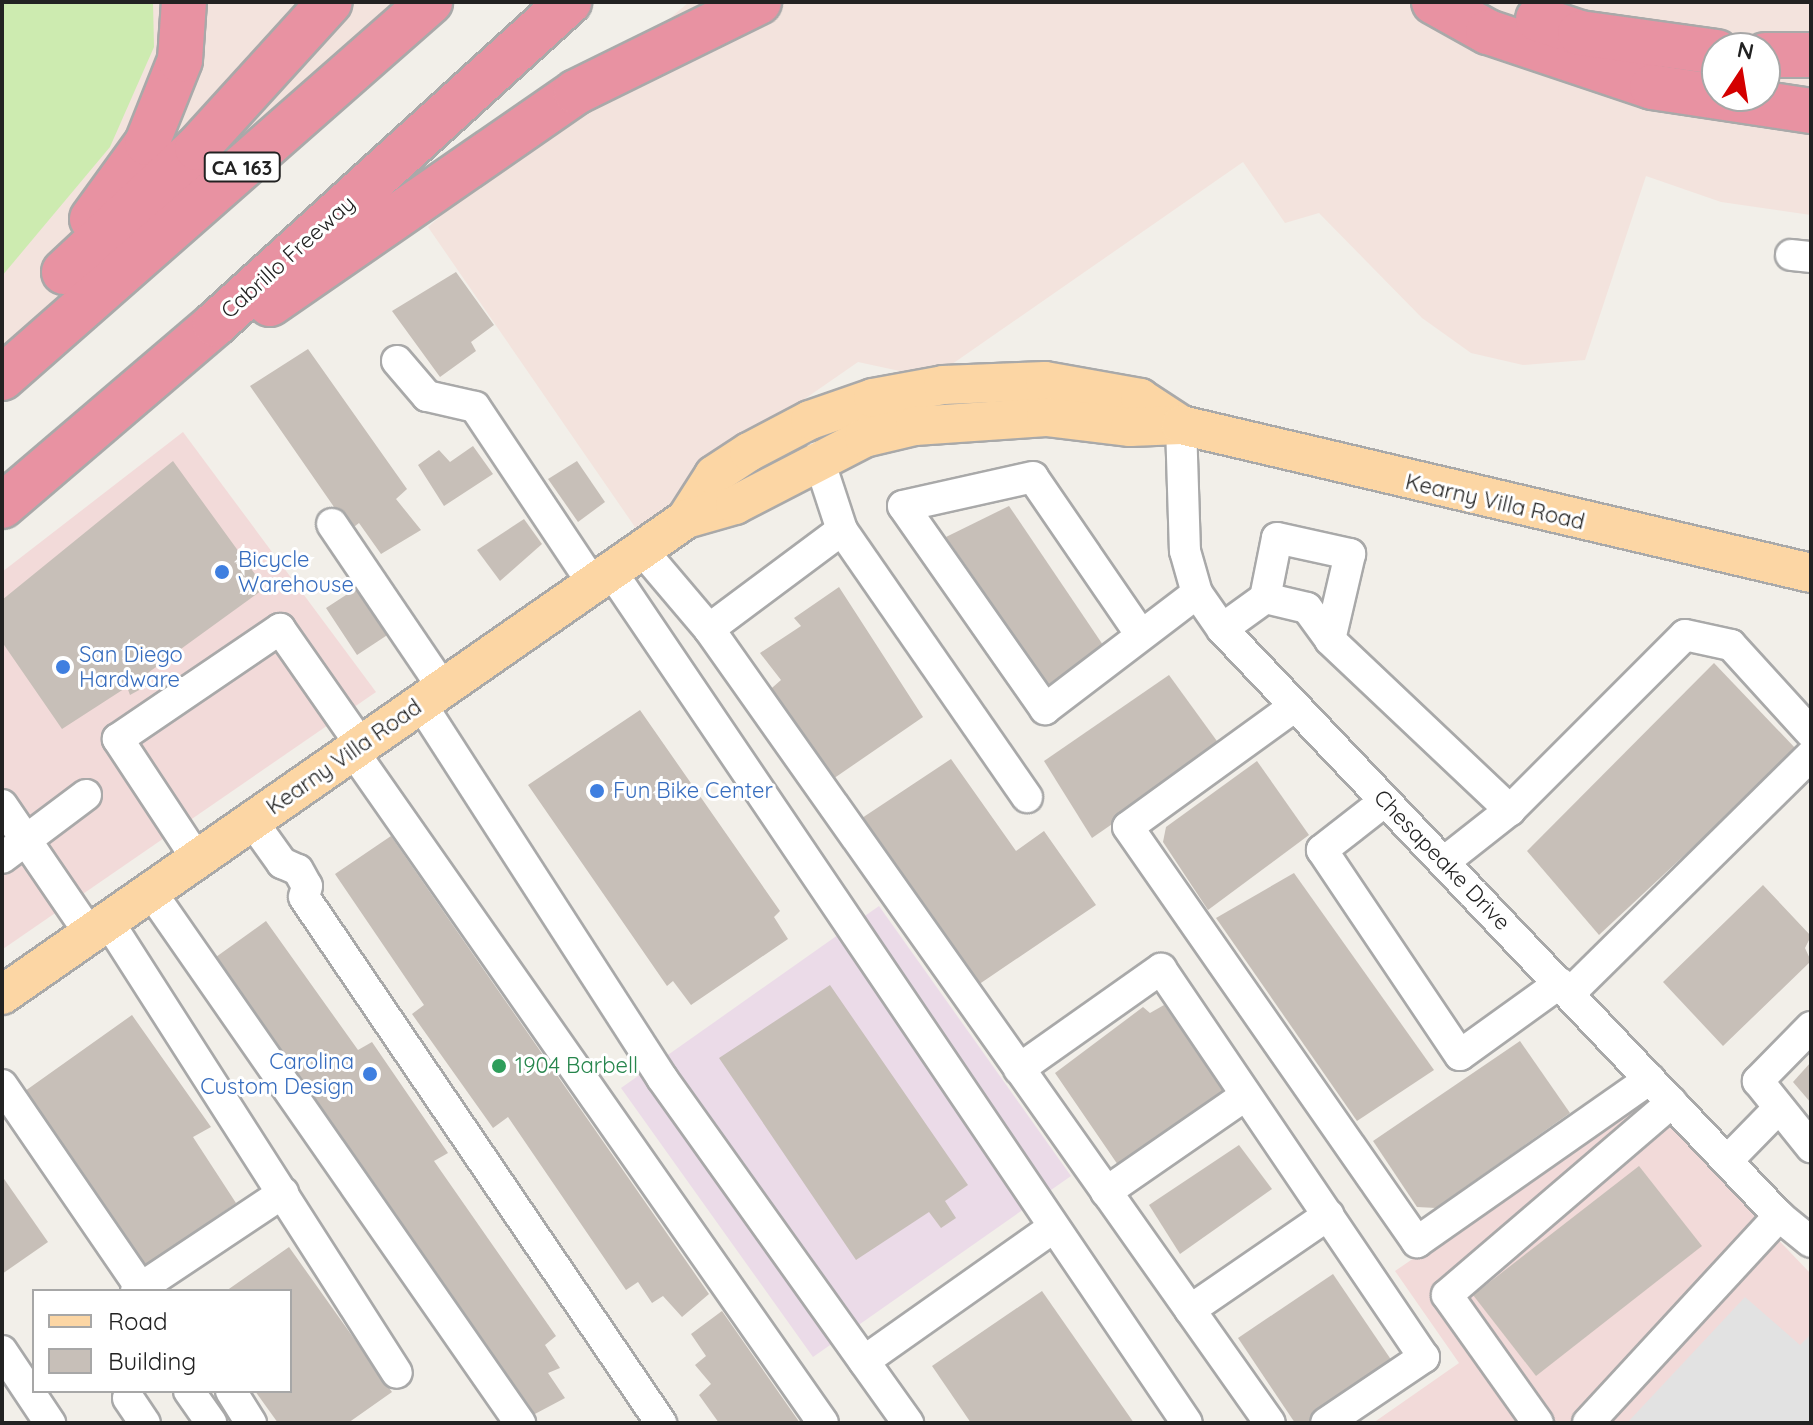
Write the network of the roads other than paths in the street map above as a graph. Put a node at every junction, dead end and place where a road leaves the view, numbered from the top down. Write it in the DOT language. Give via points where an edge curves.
graph roads {
  1 [pos="184,2"];
  2 [pos="330,2"];
  3 [pos="430,2"];
  4 [pos="569,2"];
  5 [pos="759,2"];
  6 [pos="1434,2"];
  7 [pos="1491,2"];
  8 [pos="1701,50"];
  9 [pos="1781,55"];
  10 [pos="1811,55"];
  11 [pos="1811,111"];
  12 [pos="64,272"];
  13 [pos="215,324"];
  14 [pos="53,332"];
  15 [pos="397,361"];
  16 [pos="2,378"];
  17 [pos="1181,425"];
  18 [pos="818,457"];
  19 [pos="2,506"];
  20 [pos="686,519"];
  21 [pos="332,524"];
  22 [pos="842,530"];
  23 [pos="642,550"];
  24 [pos="1811,573"];
  25 [pos="602,577"];
  26 [pos="1197,593"];
  27 [pos="1265,598"];
  28 [pos="709,629"];
  29 [pos="1222,629"];
  30 [pos="1141,635"];
  31 [pos="1330,640"];
  32 [pos="432,696"];
  33 [pos="1295,706"];
  34 [pos="1811,733"];
  35 [pos="357,748"];
  36 [pos="1811,755"];
  37 [pos="86,795"];
  38 [pos="1027,797"];
  39 [pos="1385,801"];
  40 [pos="2,805"];
  41 [pos="1510,810"];
  42 [pos="252,821"];
  43 [pos="26,840"];
  44 [pos="2,858"];
  45 [pos="197,859"];
  46 [pos="1444,862"];
  47 [pos="151,892"];
  48 [pos="99,928"];
  49 [pos="1564,988"];
  50 [pos="2,995"];
  51 [pos="1811,1027"];
  52 [pos="1019,1069"];
  53 [pos="1650,1079"];
  54 [pos="2,1085"];
  55 [pos="1246,1095"];
  56 [pos="1672,1102"];
  57 [pos="1779,1108"];
  58 [pos="1811,1147"];
  59 [pos="1728,1160"];
  60 [pos="1106,1192"];
  61 [pos="283,1193"];
  62 [pos="1328,1215"];
  63 [pos="1779,1216"];
  64 [pos="1054,1227"];
  65 [pos="1811,1242"];
  66 [pos="150,1287"];
  67 [pos="1190,1310"];
  68 [pos="17,1361"];
  69 [pos="864,1361"];
  70 [pos="397,1373"];
  71 [pos="190,1393"];
  72 [pos="232,1393"];
  73 [pos="128,1398"];
  74 [pos="36,1418"];
  75 [pos="145,1423"];
  76 [pos="211,1423"];
  77 [pos="251,1423"];
  78 [pos="520,1423"];
  79 [pos="661,1423"];
  80 [pos="823,1423"];
  81 [pos="908,1423"];
  82 [pos="1187,1423"];
  83 [pos="1270,1423"];
  84 [pos="1326,1423"];
  85 [pos="1538,1423"];
  86 [pos="1588,1423"];
  1 -- 12 [label="highway" via="180,60 147,143 89,223"];
  2 -- 12 [label="highway" via="197,148"];
  3 -- 14 [label="highway, CA 163"];
  4 -- 13 [label="highway, Cabrillo Freeway"];
  5 -- 13 [label="highway" via="576,92 273,303"];
  6 -- 11 [label="highway" via="1488,32 1652,87"];
  7 -- 8 [label="highway" via="1580,33"];
  9 -- 10 [label="highway"];
  12 -- 14 [label="highway"];
  13 -- 19 [label="highway, Cabrillo Freeway"];
  14 -- 16 [label="highway, CA 163"];
  15 -- 25 [label="street" via="427,396 475,407"];
  17 -- 18 [label="main road, Kearny Villa Road" via="1130,427 1046,417 915,426"];
  17 -- 20 [label="main road, Kearny Villa Road" via="1140,398 1045,381 943,385 873,398 810,420 749,452 714,475"];
  17 -- 24 [label="main road, Kearny Villa Road"];
  17 -- 26 [label="street, Chesapeake Drive" via="1185,551"];
  18 -- 20 [label="main road, Kearny Villa Road" via="735,505"];
  18 -- 22 [label="street"];
  20 -- 23 [label="main road, Kearny Villa Road"];
  21 -- 32 [label="street"];
  22 -- 28 [label="street"];
  22 -- 38 [label="street"];
  23 -- 25 [label="main road, Kearny Villa Road"];
  23 -- 28 [label="street"];
  25 -- 32 [label="main road, Kearny Villa Road"];
  25 -- 64 [label="street"];
  26 -- 29 [label="street, Chesapeake Drive"];
  26 -- 30 [label="street"];
  27 -- 29 [label="street"];
  27 -- 31 [label="street" via="1307,608"];
  27 -- 31 [label="street" via="1277,538 1350,554"];
  28 -- 52 [label="street"];
  29 -- 33 [label="street, Chesapeake Drive"];
  30 -- 30 [label="street" via="1045,709 903,506 1033,477"];
  31 -- 41 [label="street"];
  32 -- 35 [label="main road, Kearny Villa Road"];
  32 -- 69 [label="street" via="662,1078"];
  33 -- 39 [label="street, Chesapeake Drive"];
  33 -- 53 [label="street" via="1128,827 1417,1242"];
  34 -- 41 [label="street" via="1731,645 1685,635"];
  35 -- 42 [label="main road, Kearny Villa Road"];
  35 -- 45 [label="street" via="280,629 118,739"];
  35 -- 80 [label="street"];
  36 -- 49 [label="street"];
  37 -- 43 [label="street"];
  39 -- 46 [label="street, Chesapeake Drive"];
  39 -- 49 [label="street" via="1322,850 1460,1055"];
  40 -- 43 [label="street"];
  41 -- 46 [label="street"];
  42 -- 45 [label="main road, Kearny Villa Road"];
  42 -- 79 [label="street" via="282,863 291,895 304,897"];
  43 -- 44 [label="street"];
  43 -- 48 [label="street"];
  45 -- 47 [label="main road, Kearny Villa Road"];
  46 -- 49 [label="street, Chesapeake Drive"];
  47 -- 48 [label="main road, Kearny Villa Road"];
  47 -- 78 [label="street"];
  48 -- 50 [label="main road, Kearny Villa Road"];
  48 -- 61 [label="street"];
  49 -- 53 [label="street, Chesapeake Drive"];
  51 -- 57 [label="street" via="1758,1081"];
  52 -- 55 [label="street" via="1161,969"];
  52 -- 60 [label="street"];
  53 -- 56 [label="street, Chesapeake Drive"];
  54 -- 66 [label="street"];
  55 -- 60 [label="street"];
  55 -- 62 [label="street"];
  56 -- 59 [label="street, Chesapeake Drive"];
  56 -- 85 [label="street" via="1447,1295"];
  57 -- 58 [label="street"];
  57 -- 59 [label="street"];
  59 -- 63 [label="street, Chesapeake Drive"];
  60 -- 67 [label="street"];
  61 -- 66 [label="street"];
  61 -- 70 [label="street"];
  62 -- 67 [label="street"];
  62 -- 84 [label="street" via="1424,1357"];
  63 -- 65 [label="street, Chesapeake Drive"];
  63 -- 86 [label="street"];
  64 -- 69 [label="street"];
  64 -- 82 [label="street"];
  67 -- 83 [label="street"];
  68 -- 74 [label="street"];
  69 -- 81 [label="street"];
  71 -- 76 [label="street"];
  72 -- 77 [label="street"];
  73 -- 75 [label="street"];
}
